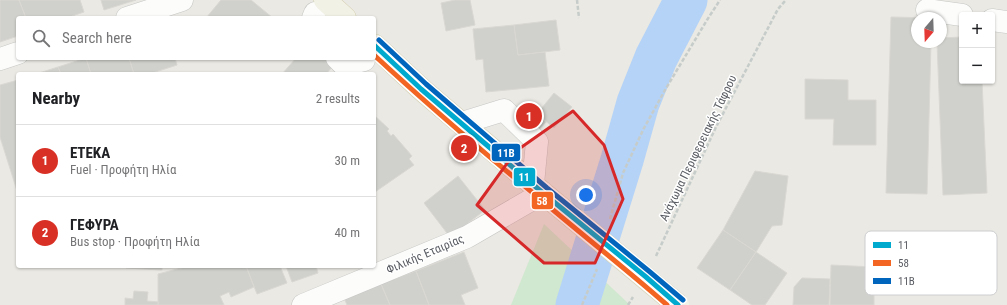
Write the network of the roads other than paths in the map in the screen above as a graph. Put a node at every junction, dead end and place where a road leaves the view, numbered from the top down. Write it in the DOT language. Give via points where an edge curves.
graph roads {
  1 [pos="182,0"];
  2 [pos="318,10"];
  3 [pos="927,10"];
  4 [pos="959,15"];
  5 [pos="133,16"];
  6 [pos="338,16"];
  7 [pos="995,20"];
  8 [pos="1007,22"];
  9 [pos="16,54"];
  10 [pos="376,57"];
  11 [pos="0,59"];
  12 [pos="339,60"];
  13 [pos="354,60"];
  14 [pos="462,123"];
  15 [pos="538,189"];
  16 [pos="302,305"];
  17 [pos="678,305"];
  1 -- 5 [label="street"];
  2 -- 6 [label="main road"];
  3 -- 4 [label="street"];
  7 -- 8 [label="street"];
  9 -- 11 [label="street"];
  10 -- 14 [label="main road" via="421,89"];
  12 -- 13 [label="street" via="344,65"];
  14 -- 15 [label="main road"];
  14 -- 15 [label="street" via="504,110 537,142"];
  15 -- 16 [label="street, Φιλικής Εταιρίας" via="467,237"];
  15 -- 17 [label="main road, bridge"];
}
